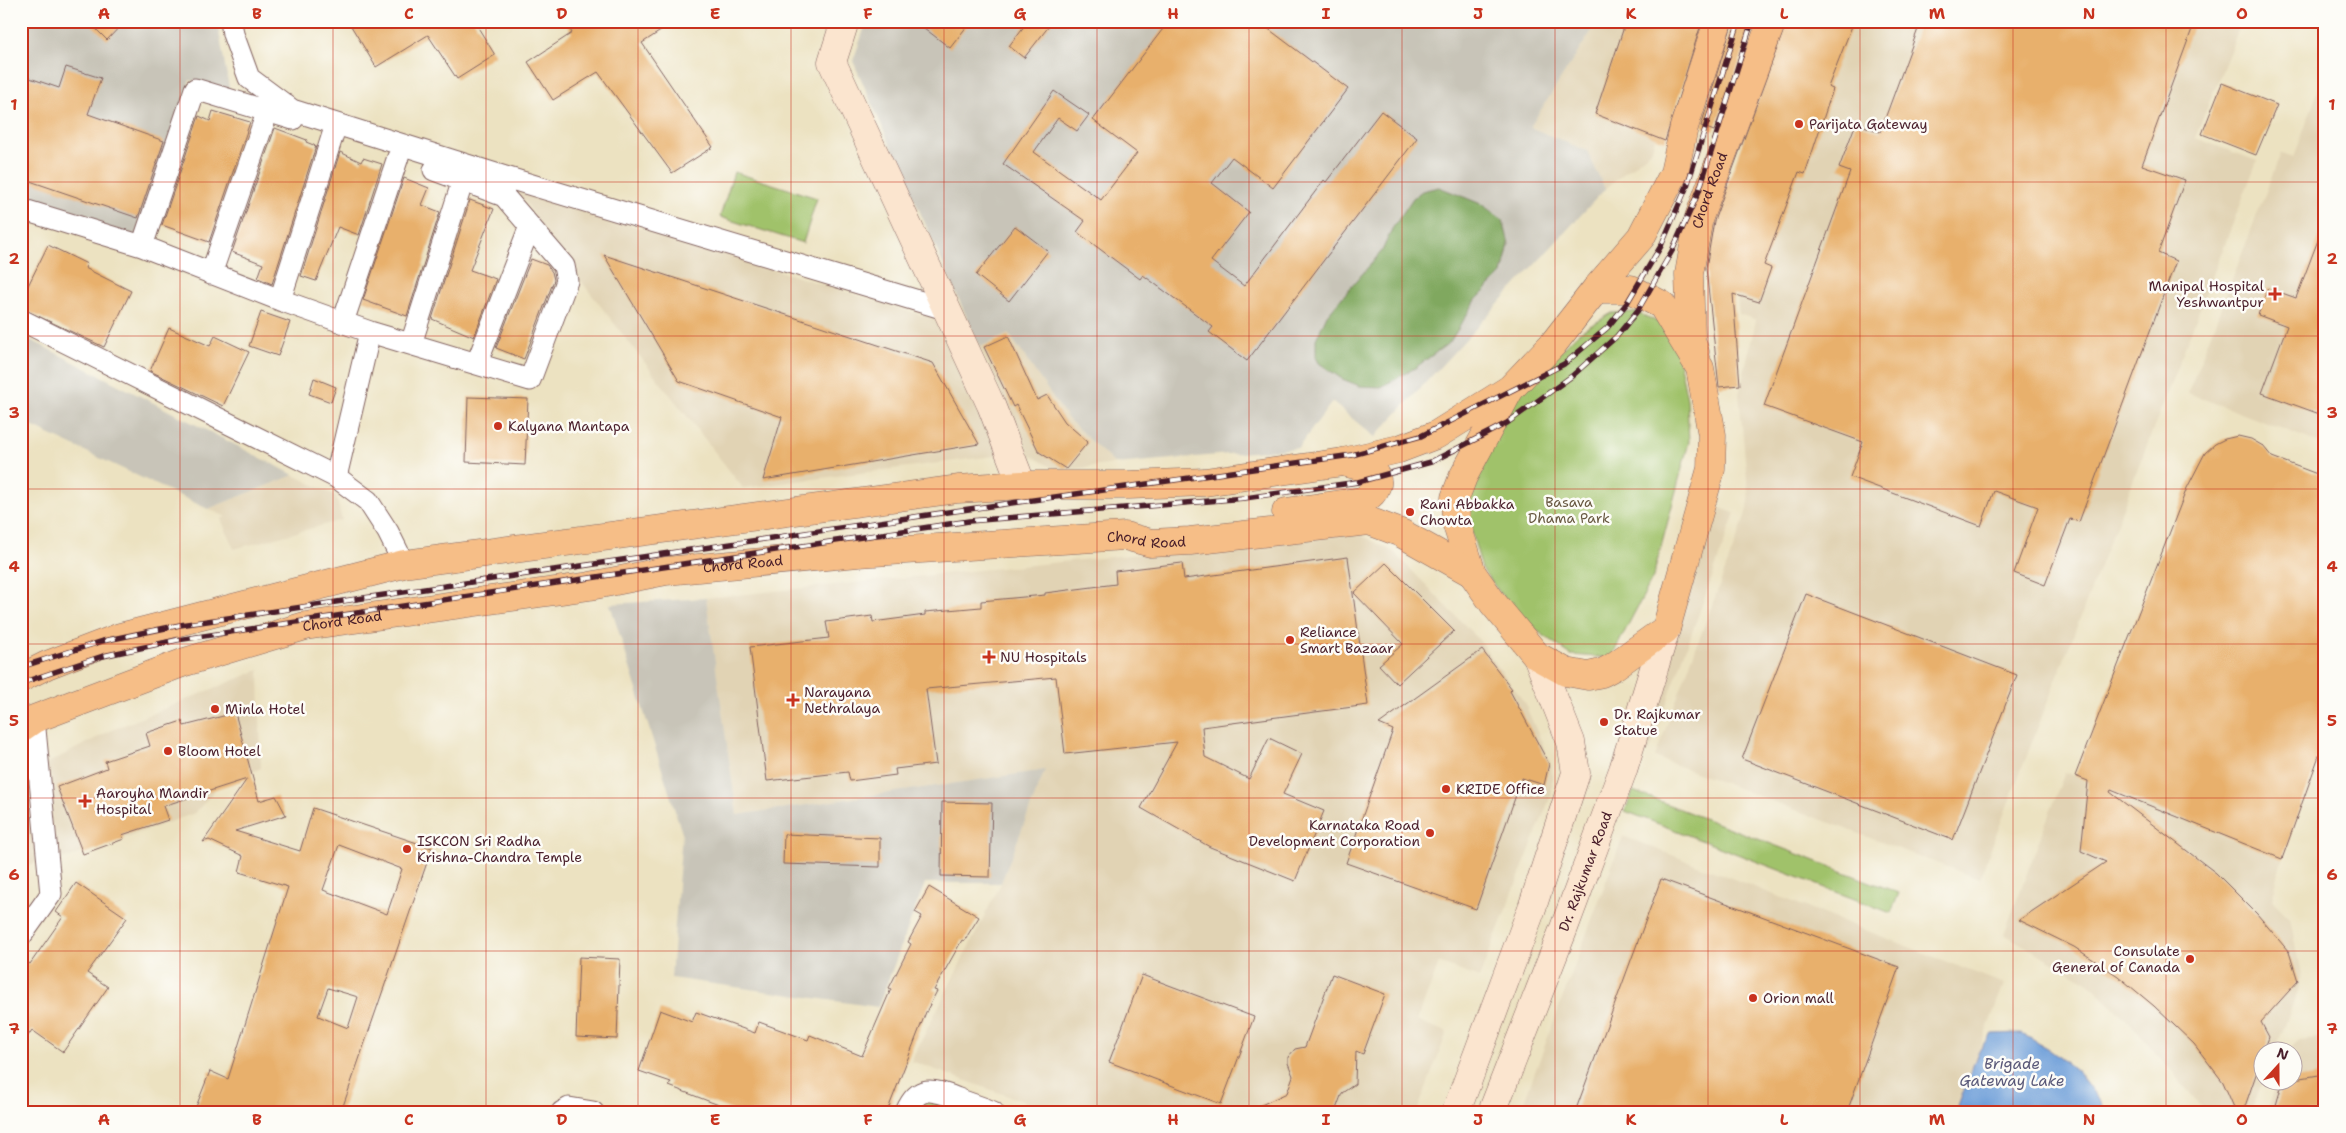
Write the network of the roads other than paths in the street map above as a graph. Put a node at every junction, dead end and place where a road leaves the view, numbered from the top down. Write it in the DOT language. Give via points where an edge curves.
graph roads {
  1 [pos="231,21"];
  2 [pos="845,21"];
  3 [pos="1718,21"];
  4 [pos="1772,21"];
  5 [pos="268,110"];
  6 [pos="333,134"];
  7 [pos="398,157"];
  8 [pos="463,180"];
  9 [pos="503,186"];
  10 [pos="21,209"];
  11 [pos="530,226"];
  12 [pos="142,246"];
  13 [pos="211,274"];
  14 [pos="1596,288"];
  15 [pos="280,300"];
  16 [pos="945,309"];
  17 [pos="21,320"];
  18 [pos="343,322"];
  19 [pos="370,332"];
  20 [pos="411,344"];
  21 [pos="476,363"];
  22 [pos="1700,368"];
  23 [pos="1510,389"];
  24 [pos="1342,462"];
  25 [pos="336,477"];
  26 [pos="1022,485"];
  27 [pos="1125,536"];
  28 [pos="404,564"];
  29 [pos="1472,574"];
  30 [pos="1666,629"];
  31 [pos="1537,656"];
  32 [pos="21,678"];
  33 [pos="28,724"];
  34 [pos="21,936"];
  35 [pos="562,1112"];
  36 [pos="593,1112"];
  37 [pos="906,1112"];
  38 [pos="993,1112"];
  39 [pos="1456,1112"];
  40 [pos="1492,1112"];
  1 -- 9 [label="street" via="249,78 292,110"];
  2 -- 16 [label="main road" via="832,62"];
  3 -- 14 [label="main road" via="1684,127 1674,173 1641,237"];
  4 -- 22 [label="main road, Chord Road" via="1699,217 1689,274 1691,338"];
  5 -- 6 [label="street"];
  5 -- 12 [label="street" via="195,89"];
  5 -- 13 [label="street"];
  6 -- 7 [label="street"];
  6 -- 15 [label="street"];
  7 -- 8 [label="street"];
  7 -- 18 [label="street"];
  8 -- 9 [label="street"];
  8 -- 20 [label="street"];
  9 -- 11 [label="street"];
  9 -- 16 [label="street"];
  10 -- 12 [label="street"];
  11 -- 21 [label="street"];
  11 -- 21 [label="street" via="564,266 567,281 530,380"];
  12 -- 13 [label="street"];
  13 -- 15 [label="street"];
  14 -- 22 [label="main road" via="1631,289 1662,305"];
  14 -- 23 [label="main road" via="1552,344"];
  15 -- 18 [label="street"];
  16 -- 26 [label="main road" via="991,404"];
  17 -- 25 [label="street"];
  18 -- 19 [label="street"];
  19 -- 20 [label="street"];
  19 -- 25 [label="street"];
  20 -- 21 [label="street"];
  22 -- 30 [label="main road" via="1712,435 1711,469"];
  23 -- 24 [label="main road" via="1436,435 1399,449"];
  23 -- 29 [label="main road" via="1455,498 1456,522"];
  24 -- 26 [label="main road" via="1205,482"];
  24 -- 27 [label="main road" via="1371,471 1378,487 1373,495 1362,501 1149,528"];
  25 -- 28 [label="street" via="368,501"];
  26 -- 28 [label="main road" via="958,489"];
  27 -- 29 [label="main road, Chord Road" via="1152,542 1190,541 1369,522 1401,533"];
  27 -- 33 [label="main road, Chord Road" via="858,552 666,571 590,586 305,626 185,662"];
  28 -- 32 [label="main road" via="120,637"];
  29 -- 31 [label="main road"];
  30 -- 31 [label="main road" via="1613,667 1588,676 1566,672"];
  30 -- 40 [label="main road, Dr. Rajkumar Road" via="1623,770"];
  31 -- 39 [label="main road" via="1571,742 1576,774 1532,908"];
  33 -- 34 [label="street" via="51,894"];
  35 -- 36 [label="street" via="570,1108"];
  37 -- 38 [label="street" via="917,1095 934,1090"];
}
